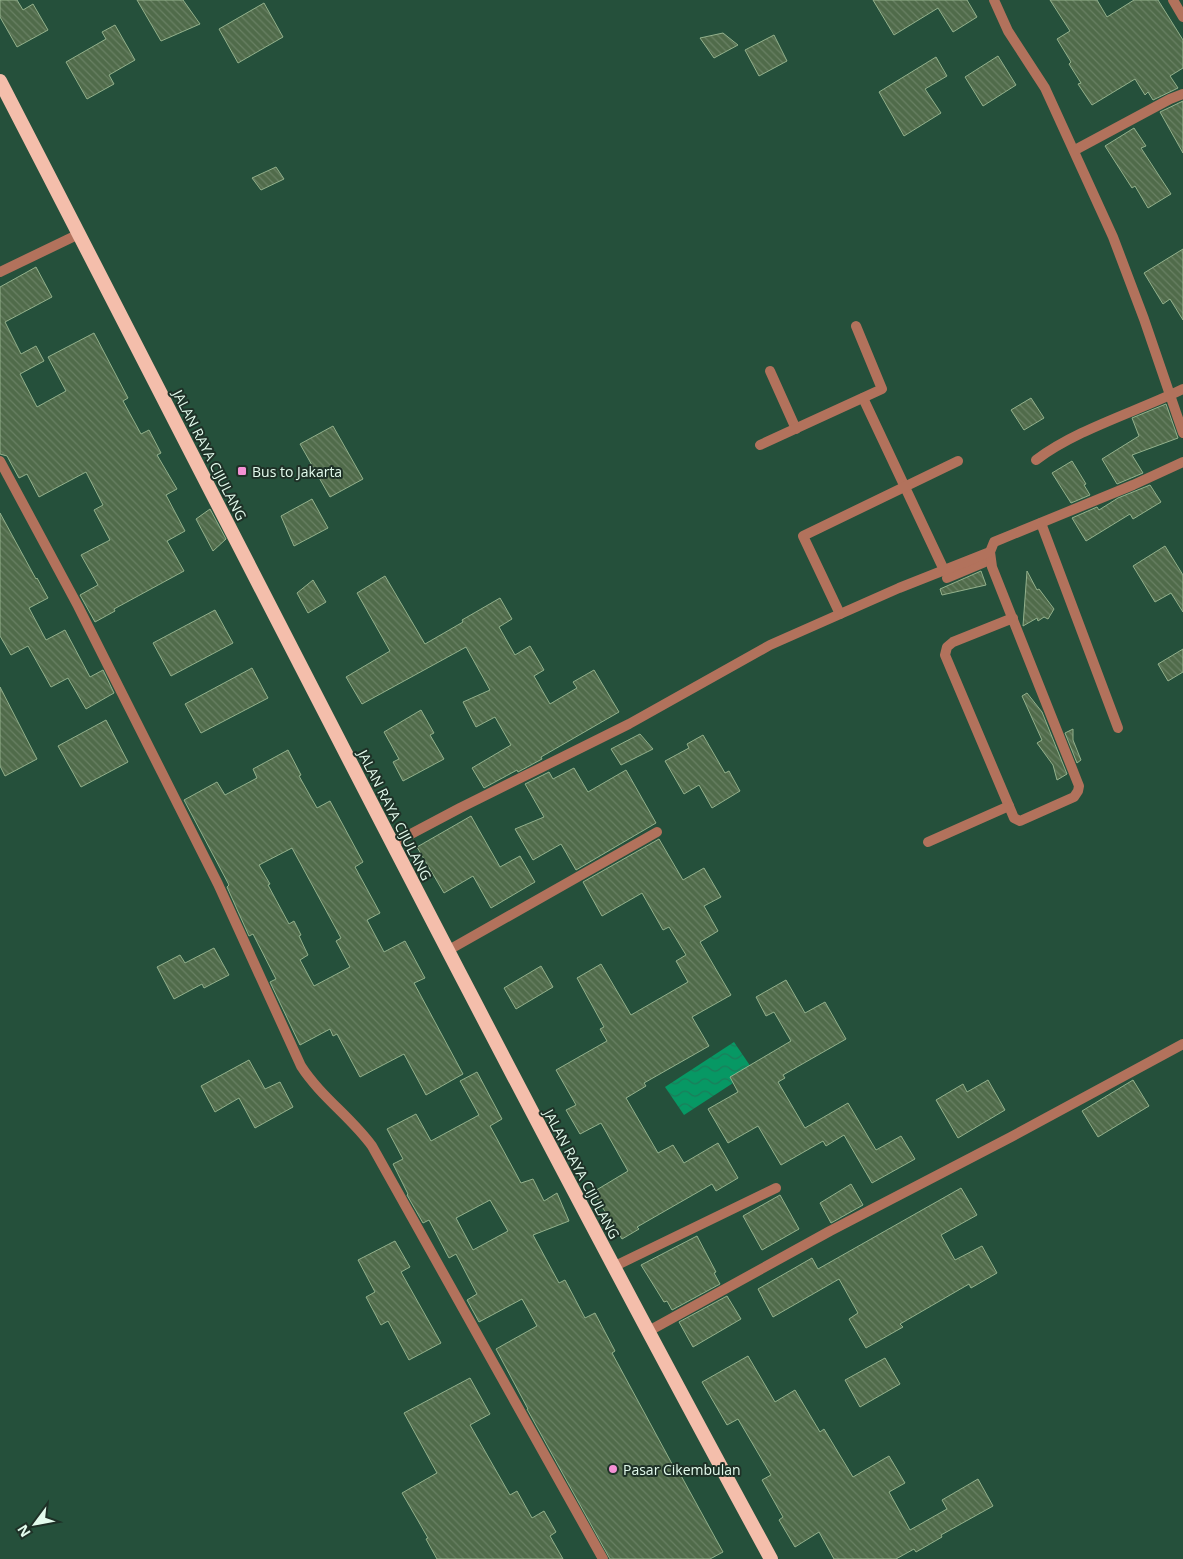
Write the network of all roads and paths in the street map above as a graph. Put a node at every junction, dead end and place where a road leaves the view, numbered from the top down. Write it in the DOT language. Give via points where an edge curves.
graph roads {
  1 [pos="994,0"];
  2 [pos="1173,0"];
  3 [pos="1183,17"];
  4 [pos="0,81"];
  5 [pos="1183,94"];
  6 [pos="1075,150"];
  7 [pos="79,234"];
  8 [pos="0,272"];
  9 [pos="856,326"];
  10 [pos="770,371"];
  11 [pos="1183,389"];
  12 [pos="1170,395"];
  13 [pos="863,398"];
  14 [pos="796,429"];
  15 [pos="1183,433"];
  16 [pos="760,445"];
  17 [pos="1036,460"];
  18 [pos="0,461"];
  19 [pos="958,461"];
  20 [pos="1183,462"];
  21 [pos="904,486"];
  22 [pos="1041,523"];
  23 [pos="990,556"];
  24 [pos="945,574"];
  25 [pos="840,614"];
  26 [pos="1013,618"];
  27 [pos="1118,728"];
  28 [pos="1009,806"];
  29 [pos="657,832"];
  30 [pos="928,842"];
  31 [pos="392,844"];
  32 [pos="447,951"];
  33 [pos="1183,1044"];
  34 [pos="776,1188"];
  35 [pos="613,1267"];
  36 [pos="647,1332"];
  37 [pos="603,1559"];
  38 [pos="770,1559"];
  1 -- 6 [label="street" via="1008,31 1045,88"];
  2 -- 3 [label="street"];
  4 -- 7 [label="highway, JALAN RAYA CIJULANG"];
  5 -- 6 [label="street"];
  6 -- 12 [label="street" via="1113,237"];
  7 -- 8 [label="street"];
  7 -- 31 [label="highway, JALAN RAYA CIJULANG"];
  9 -- 13 [label="street" via="882,389"];
  10 -- 14 [label="street"];
  11 -- 12 [label="street"];
  12 -- 15 [label="street"];
  12 -- 17 [label="street" via="1069,440"];
  13 -- 14 [label="street"];
  13 -- 21 [label="street"];
  14 -- 16 [label="street"];
  18 -- 37 [label="street" via="78,606 213,876 301,1066 311,1082 372,1146"];
  19 -- 21 [label="street"];
  20 -- 22 [label="street"];
  21 -- 24 [label="street"];
  21 -- 25 [label="street" via="803,536"];
  22 -- 23 [label="street" via="994,542"];
  22 -- 27 [label="street"];
  23 -- 24 [label="street"];
  23 -- 26 [label="street"];
  24 -- 25 [label="street"];
  25 -- 31 [label="street" via="770,645 629,724"];
  26 -- 28 [label="street" via="953,642 945,655"];
  26 -- 28 [label="street" via="1079,786 1074,797 1020,822 1014,818"];
  28 -- 30 [label="street"];
  29 -- 32 [label="street"];
  31 -- 32 [label="highway, JALAN RAYA CIJULANG"];
  32 -- 35 [label="highway, JALAN RAYA CIJULANG"];
  33 -- 36 [label="street"];
  34 -- 35 [label="street"];
  35 -- 36 [label="highway, JALAN RAYA CIJULANG"];
  36 -- 38 [label="highway, JALAN RAYA CIJULANG"];
}
